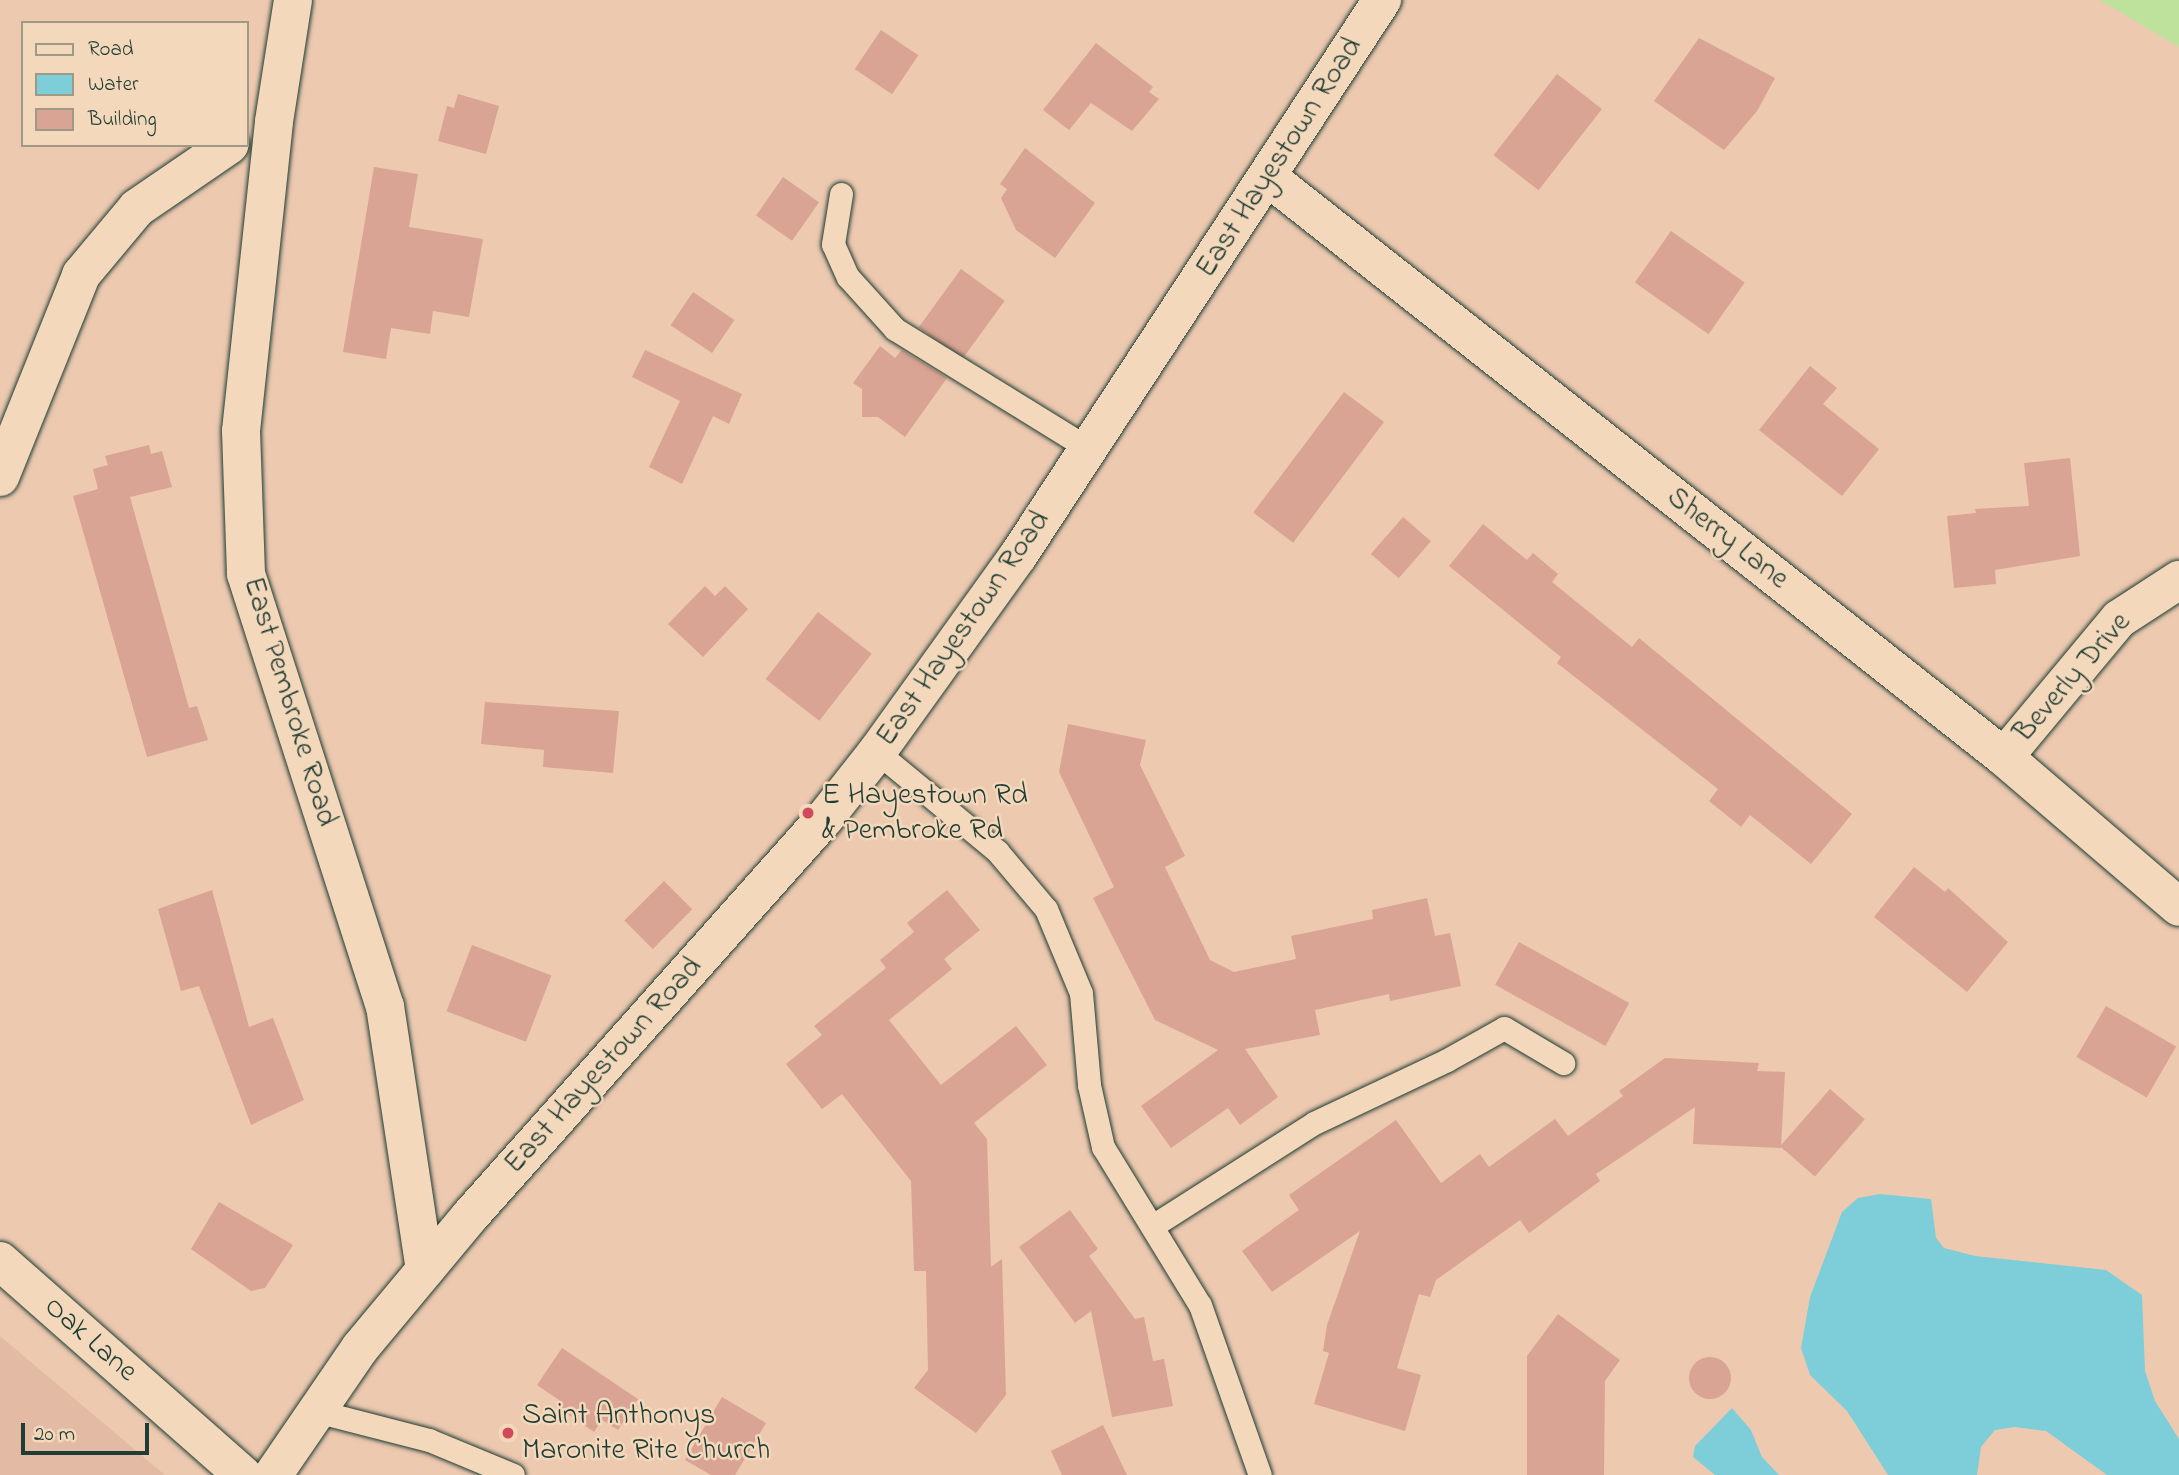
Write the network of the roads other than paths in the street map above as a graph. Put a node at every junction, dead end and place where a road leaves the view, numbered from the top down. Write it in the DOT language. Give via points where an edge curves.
graph roads {
  1 [pos="293,0"];
  2 [pos="1382,0"];
  3 [pos="260,128"];
  4 [pos="226,147"];
  5 [pos="1269,178"];
  6 [pos="841,194"];
  7 [pos="1089,449"];
  8 [pos="0,477"];
  9 [pos="2179,580"];
  10 [pos="877,752"];
  11 [pos="2004,757"];
  12 [pos="2179,907"];
  13 [pos="1563,1063"];
  14 [pos="1154,1225"];
  15 [pos="0,1261"];
  16 [pos="425,1270"];
  17 [pos="316,1411"];
  18 [pos="243,1475"];
  19 [pos="273,1475"];
  20 [pos="513,1475"];
  21 [pos="1260,1475"];
  1 -- 3 [label="street, East Pembroke Road"];
  2 -- 5 [label="street, East Hayestown Road"];
  3 -- 16 [label="street, East Pembroke Road" via="241,431 246,574 385,1006"];
  4 -- 8 [label="street" via="137,208 81,275"];
  5 -- 7 [label="street, East Hayestown Road"];
  5 -- 11 [label="street, Sherry Lane"];
  6 -- 7 [label="lane" via="833,244 848,278 895,329"];
  7 -- 10 [label="street, East Hayestown Road"];
  9 -- 11 [label="street, Beverly Drive" via="2119,619"];
  10 -- 14 [label="lane" via="997,851 1046,909 1081,993 1089,1085 1103,1147"];
  10 -- 16 [label="street, East Hayestown Road" via="824,819"];
  11 -- 12 [label="street, Sherry Lane"];
  13 -- 14 [label="lane" via="1504,1028 1314,1123"];
  14 -- 21 [label="lane" via="1200,1305"];
  15 -- 18 [label="street, Oak Lane"];
  16 -- 17 [label="street, East Hayestown Road" via="360,1348"];
  17 -- 19 [label="street, East Hayestown Road"];
  17 -- 20 [label="lane" via="429,1440"];
}
